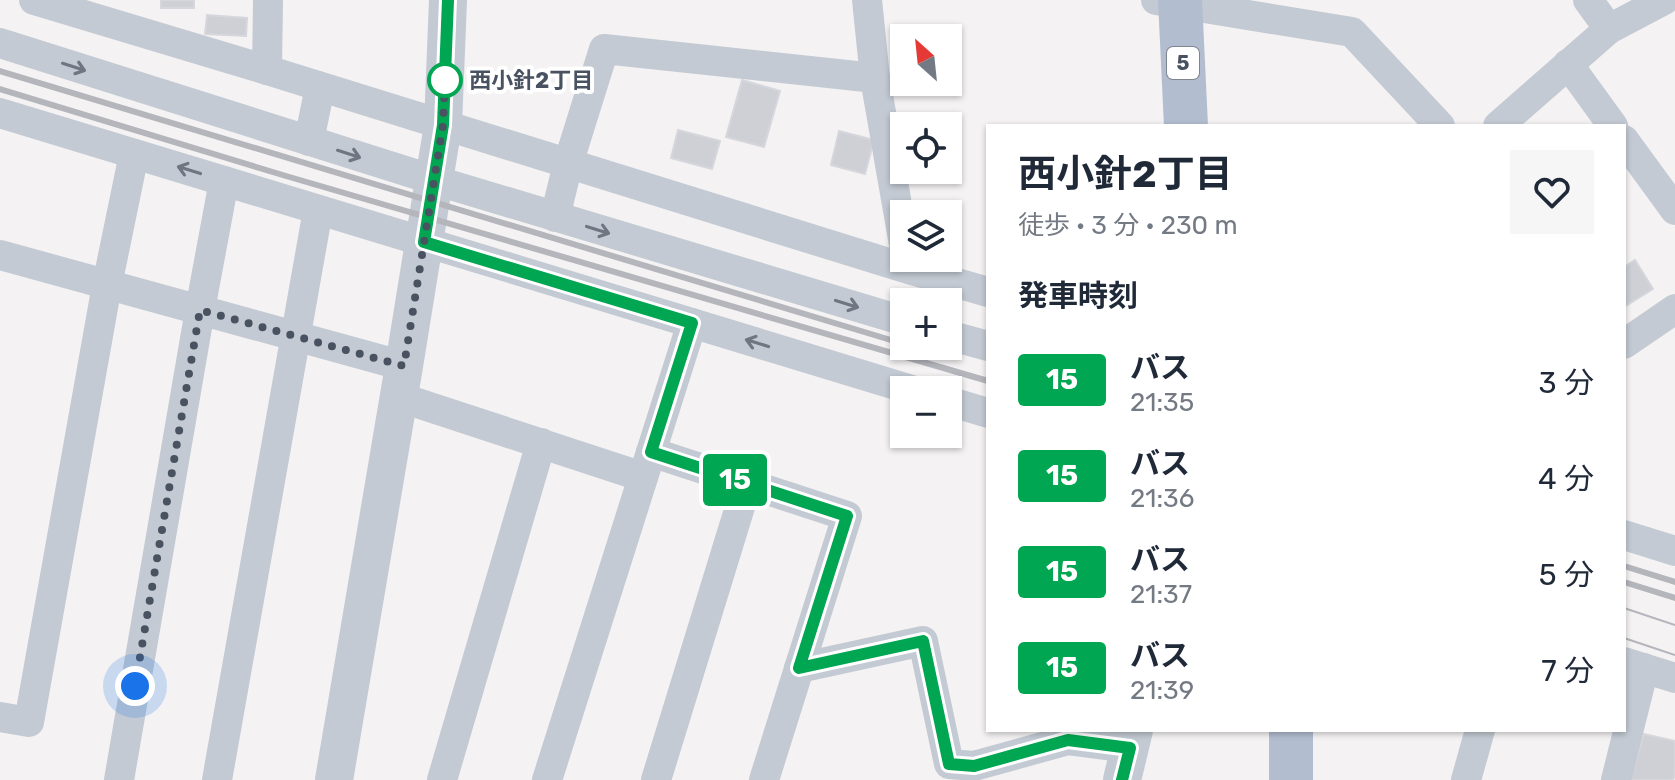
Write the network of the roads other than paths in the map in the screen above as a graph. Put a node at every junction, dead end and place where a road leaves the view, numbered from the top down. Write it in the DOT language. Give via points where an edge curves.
graph roads {
  1 [pos="34,0"];
  2 [pos="268,0"];
  3 [pos="448,0"];
  4 [pos="867,0"];
  5 [pos="1588,0"];
  6 [pos="1664,0"];
  7 [pos="1172,1"];
  8 [pos="1609,29"];
  9 [pos="0,43"];
  10 [pos="1568,64"];
  11 [pos="267,70"];
  12 [pos="875,78"];
  13 [pos="320,87"];
  14 [pos="0,113"];
  15 [pos="1186,124"];
  16 [pos="1438,124"];
  17 [pos="1500,124"];
  18 [pos="1612,124"];
  19 [pos="443,125"];
  20 [pos="309,141"];
  21 [pos="1626,143"];
  22 [pos="134,154"];
  23 [pos="568,164"];
  24 [pos="434,180"];
  25 [pos="224,181"];
  26 [pos="896,200"];
  27 [pos="318,210"];
  28 [pos="1675,210"];
  29 [pos="555,217"];
  30 [pos="424,242"];
  31 [pos="890,253"];
  32 [pos="0,255"];
  33 [pos="941,272"];
  34 [pos="107,285"];
  35 [pos="986,291"];
  36 [pos="1675,309"];
  37 [pos="200,310"];
  38 [pos="890,317"];
  39 [pos="692,323"];
  40 [pos="296,337"];
  41 [pos="962,339"];
  42 [pos="1626,343"];
  43 [pos="986,345"];
  44 [pos="402,382"];
  45 [pos="890,383"];
  46 [pos="962,405"];
  47 [pos="986,412"];
  48 [pos="541,443"];
  49 [pos="647,465"];
  50 [pos="747,484"];
  51 [pos="1626,536"];
  52 [pos="1675,551"];
  53 [pos="1634,665"];
  54 [pos="799,668"];
  55 [pos="1675,678"];
  56 [pos="1626,716"];
  57 [pos="0,717"];
  58 [pos="1291,732"];
  59 [pos="1479,732"];
  60 [pos="1624,732"];
  61 [pos="1129,753"];
  62 [pos="119,780"];
  63 [pos="217,780"];
  64 [pos="334,780"];
  65 [pos="442,780"];
  66 [pos="547,780"];
  67 [pos="656,780"];
  68 [pos="764,780"];
  69 [pos="1291,780"];
  70 [pos="1466,780"];
  71 [pos="1616,780"];
  1 -- 11 [label="street"];
  2 -- 11 [label="street"];
  3 -- 19 [label="street"];
  4 -- 12 [label="street"];
  5 -- 8 [label="street"];
  6 -- 8 [label="street"];
  7 -- 15 [label="main road, 5"];
  7 -- 16 [label="street" via="1352,32"];
  8 -- 10 [label="street"];
  9 -- 20 [label="street, one-way"];
  10 -- 17 [label="street"];
  10 -- 18 [label="street"];
  11 -- 13 [label="street"];
  12 -- 23 [label="street" via="604,49"];
  12 -- 26 [label="street"];
  13 -- 19 [label="street"];
  13 -- 20 [label="street"];
  14 -- 22 [label="street"];
  19 -- 23 [label="street"];
  19 -- 24 [label="street"];
  20 -- 24 [label="street, one-way"];
  21 -- 28 [label="street"];
  25 -- 22 [label="street, one-way"];
  22 -- 34 [label="street"];
  23 -- 29 [label="street"];
  23 -- 31 [label="street"];
  24 -- 29 [label="street"];
  24 -- 30 [label="street"];
  25 -- 27 [label="street"];
  25 -- 37 [label="street"];
  27 -- 30 [label="street"];
  27 -- 40 [label="street"];
  29 -- 38 [label="street, one-way"];
  30 -- 39 [label="street"];
  30 -- 44 [label="street"];
  32 -- 34 [label="street"];
  33 -- 35 [label="street"];
  34 -- 37 [label="street"];
  34 -- 57 [label="street" via="29,722"];
  36 -- 42 [label="street"];
  37 -- 40 [label="street"];
  37 -- 62 [label="street"];
  45 -- 39 [label="street, one-way"];
  39 -- 49 [label="street"];
  40 -- 44 [label="street"];
  40 -- 63 [label="street"];
  41 -- 43 [label="street"];
  44 -- 48 [label="street"];
  44 -- 64 [label="street"];
  46 -- 47 [label="street"];
  48 -- 49 [label="street"];
  48 -- 65 [label="street"];
  49 -- 50 [label="street"];
  49 -- 66 [label="street"];
  50 -- 54 [label="street" via="847,516"];
  50 -- 67 [label="street"];
  51 -- 52 [label="street"];
  53 -- 55 [label="street"];
  53 -- 56 [label="street"];
  54 -- 61 [label="street" via="923,641 949,764 974,766 1068,740"];
  54 -- 68 [label="street"];
  58 -- 69 [label="main road"];
  59 -- 70 [label="street"];
  60 -- 71 [label="street"];
}
